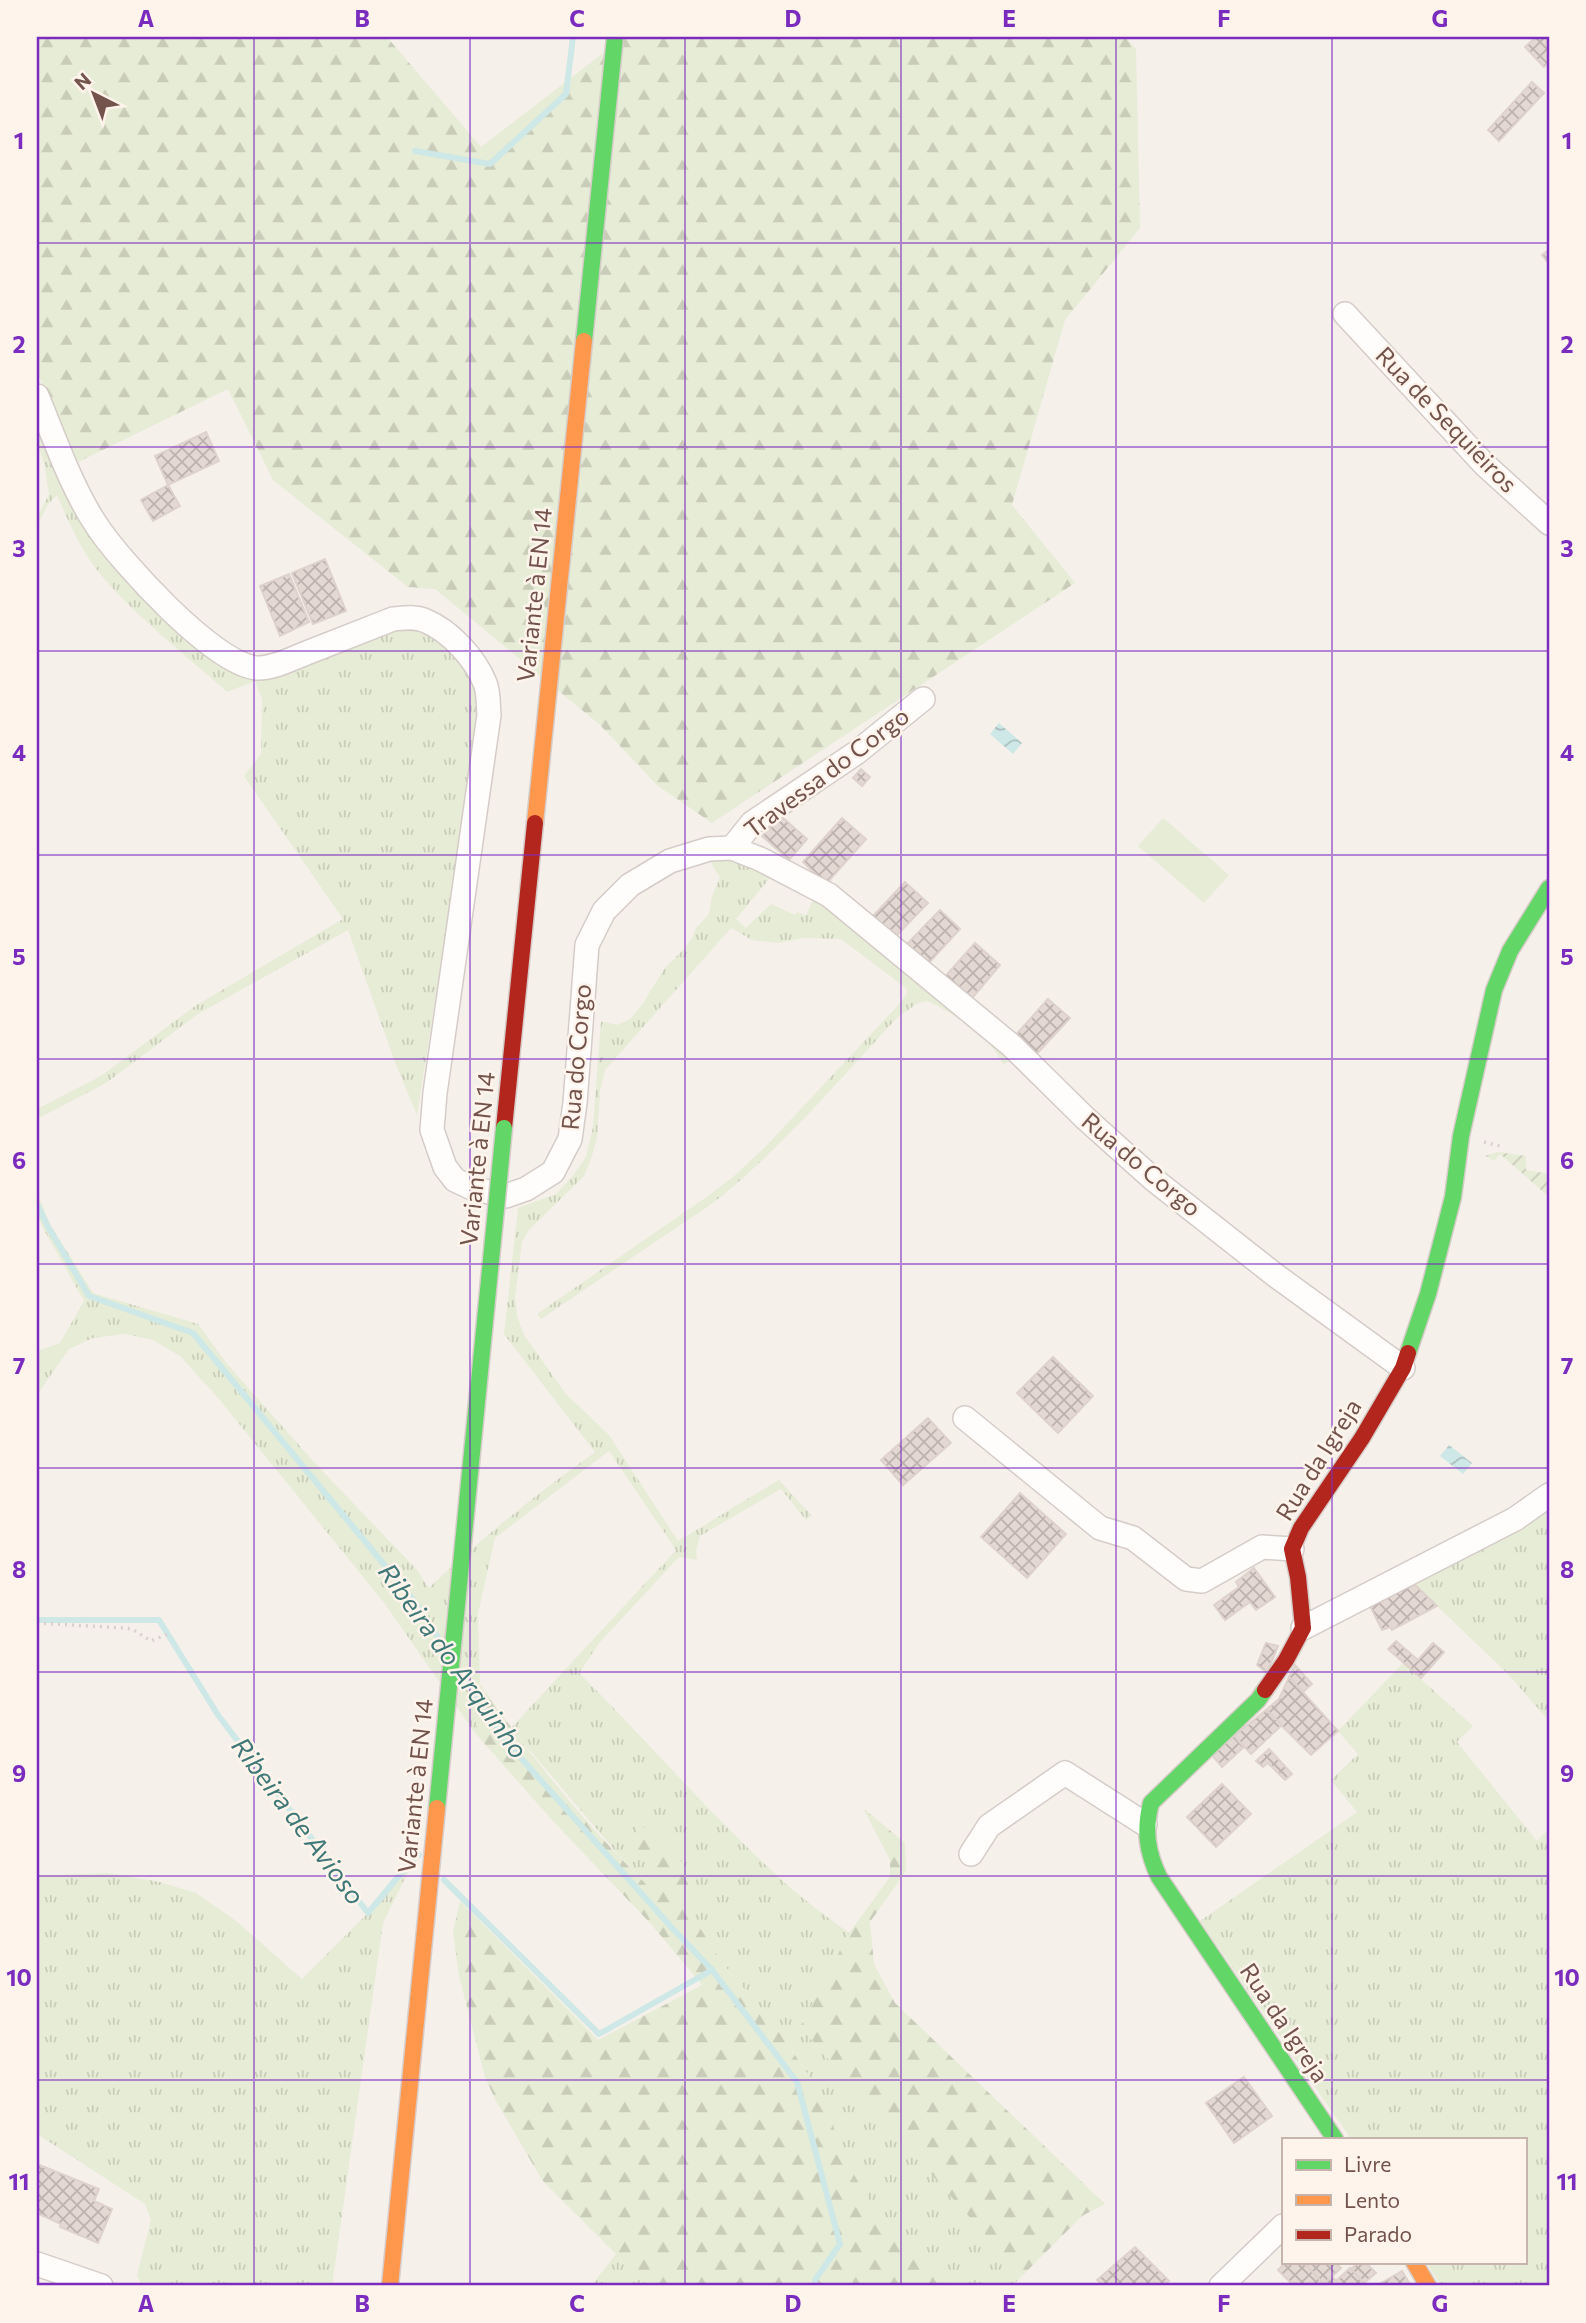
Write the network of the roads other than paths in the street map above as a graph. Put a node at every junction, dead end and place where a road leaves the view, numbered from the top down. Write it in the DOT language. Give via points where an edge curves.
graph roads {
  1 [pos="615,37"];
  2 [pos="1345,314"];
  3 [pos="37,396"];
  4 [pos="1549,523"];
  5 [pos="923,699"];
  6 [pos="732,848"];
  7 [pos="1549,888"];
  8 [pos="1539,920"];
  9 [pos="1403,1368"];
  10 [pos="965,1418"];
  11 [pos="1549,1495"];
  12 [pos="1292,1549"];
  13 [pos="1303,1628"];
  14 [pos="1145,1824"];
  15 [pos="971,1854"];
  16 [pos="1334,2138"];
  17 [pos="1282,2227"];
  18 [pos="37,2264"];
  19 [pos="1415,2264"];
  20 [pos="101,2286"];
  21 [pos="390,2286"];
  22 [pos="1221,2286"];
  23 [pos="1429,2286"];
  1 -- 21 [label="main road, Variante à EN 14, bridge"];
  2 -- 4 [label="street, Rua de Sequieiros" via="1484,464"];
  3 -- 6 [label="street, Rua do Corgo" via="96,525 125,563 223,654 258,668 393,619 413,617 445,632 477,665 486,685 489,715 432,1130 445,1167 455,1180 506,1196 553,1172 570,1139 587,945 604,911 630,885 670,861 709,849"];
  5 -- 6 [label="street, Travessa do Corgo" via="856,753 752,823"];
  6 -- 9 [label="street, Rua do Corgo" via="829,895 1012,1046 1153,1178"];
  7 -- 8 [label="main road, Rua da Igreja"];
  8 -- 9 [label="main road, Rua da Igreja" via="1510,951 1494,990 1461,1136 1453,1197"];
  9 -- 12 [label="main road, Rua da Igreja"];
  10 -- 12 [label="street" via="1100,1528 1133,1538 1186,1579 1202,1581 1262,1546"];
  11 -- 13 [label="street" via="1515,1519"];
  12 -- 13 [label="main road, Rua da Igreja"];
  13 -- 14 [label="main road" via="1258,1700 1151,1803"];
  14 -- 15 [label="street" via="1065,1773 989,1826"];
  14 -- 16 [label="main road, Rua da Igreja" via="1148,1855 1159,1877"];
  17 -- 22 [label="street"];
  18 -- 20 [label="street"];
  19 -- 23 [label="main road"];
}
